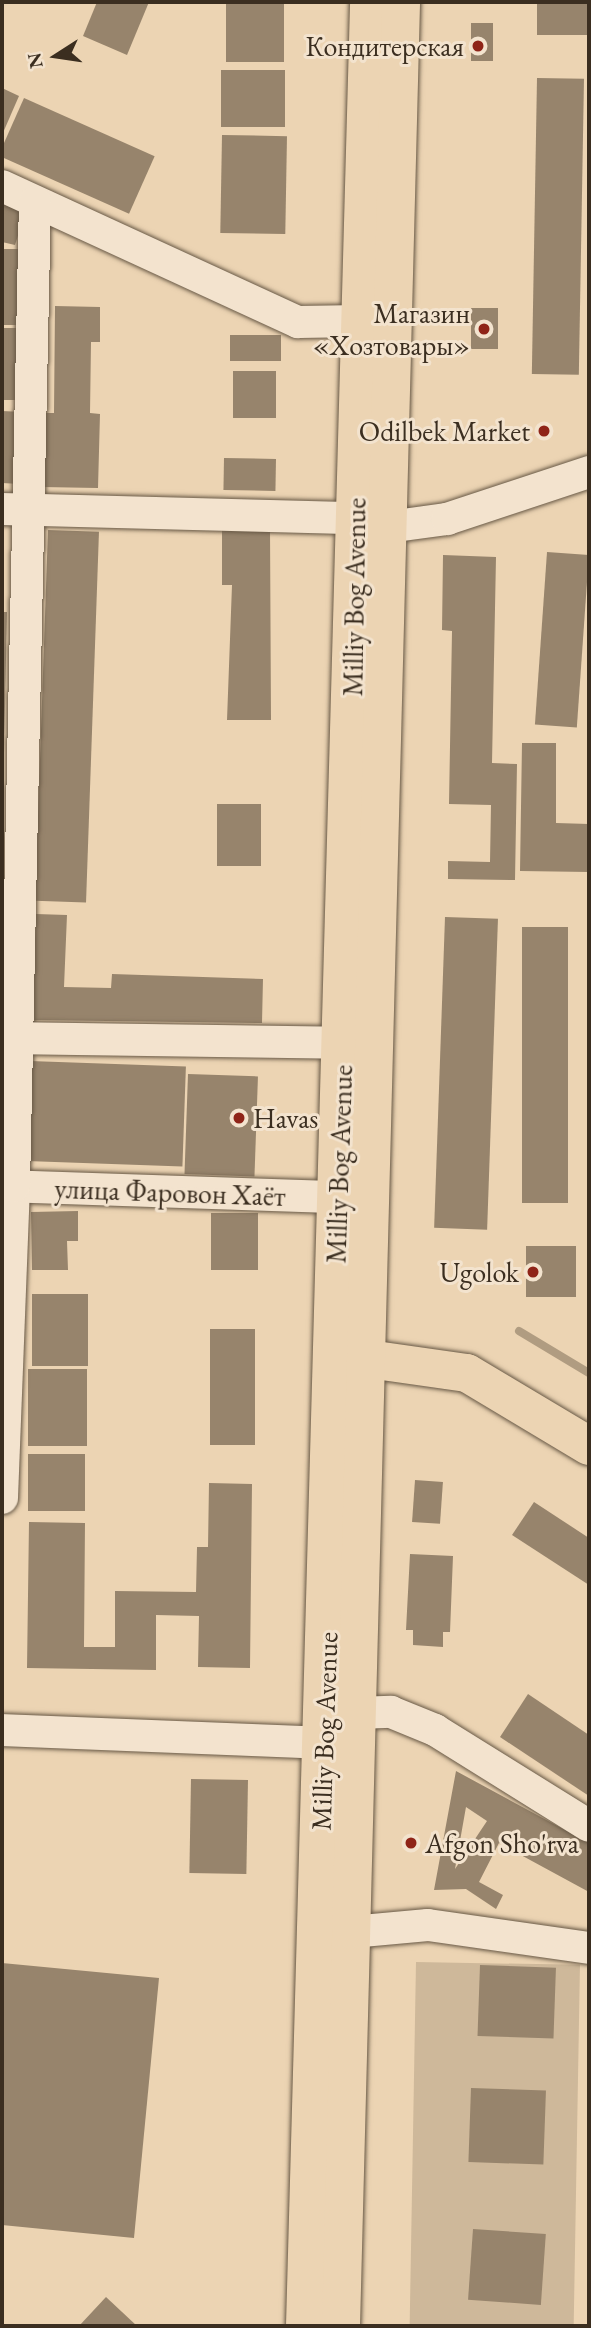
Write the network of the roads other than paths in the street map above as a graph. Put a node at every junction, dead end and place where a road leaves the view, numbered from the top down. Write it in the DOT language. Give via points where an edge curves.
graph roads {
  1 [pos="369,2"];
  2 [pos="401,2"];
  3 [pos="381,154"];
  4 [pos="2,186"];
  5 [pos="35,202"];
  6 [pos="361,321"];
  7 [pos="589,472"];
  8 [pos="16,510"];
  9 [pos="372,523"];
  10 [pos="8,1038"];
  11 [pos="342,1043"];
  12 [pos="8,1186"];
  13 [pos="338,1196"];
  14 [pos="350,1356"];
  15 [pos="589,1446"];
  16 [pos="2,1498"];
  17 [pos="356,1713"];
  18 [pos="2,1730"];
  19 [pos="324,1743"];
  20 [pos="589,1826"];
  21 [pos="351,1932"];
  22 [pos="589,1948"];
  23 [pos="324,2274"];
  24 [pos="305,2326"];
  25 [pos="341,2326"];
  1 -- 3 [label="main road, Milliy Bog Avenue"];
  2 -- 3 [label="main road, Milliy Bog Avenue"];
  3 -- 6 [label="main road, Milliy Bog Avenue"];
  3 -- 9 [label="main road, Milliy Bog Avenue"];
  4 -- 5 [label="street"];
  5 -- 6 [label="street" via="298,322"];
  5 -- 8 [label="street"];
  6 -- 9 [label="main road, Milliy Bog Avenue"];
  7 -- 9 [label="street" via="447,519"];
  8 -- 9 [label="street"];
  8 -- 10 [label="street"];
  9 -- 11 [label="main road, Milliy Bog Avenue"];
  9 -- 14 [label="main road, Milliy Bog Avenue"];
  10 -- 11 [label="street"];
  10 -- 12 [label="street"];
  11 -- 13 [label="main road, Milliy Bog Avenue"];
  12 -- 13 [label="street, улица Фаровон Хаёт"];
  12 -- 16 [label="street"];
  13 -- 14 [label="main road, Milliy Bog Avenue"];
  14 -- 15 [label="main road" via="467,1373"];
  14 -- 17 [label="main road, Milliy Bog Avenue"];
  14 -- 19 [label="main road, Milliy Bog Avenue"];
  17 -- 20 [label="street" via="391,1712 435,1730"];
  17 -- 21 [label="main road, Milliy Bog Avenue"];
  18 -- 19 [label="street"];
  19 -- 23 [label="main road, Milliy Bog Avenue"];
  21 -- 22 [label="street" via="428,1924"];
  21 -- 23 [label="main road, Milliy Bog Avenue"];
  23 -- 24 [label="main road, Milliy Bog Avenue"];
  23 -- 25 [label="main road, Milliy Bog Avenue"];
}
